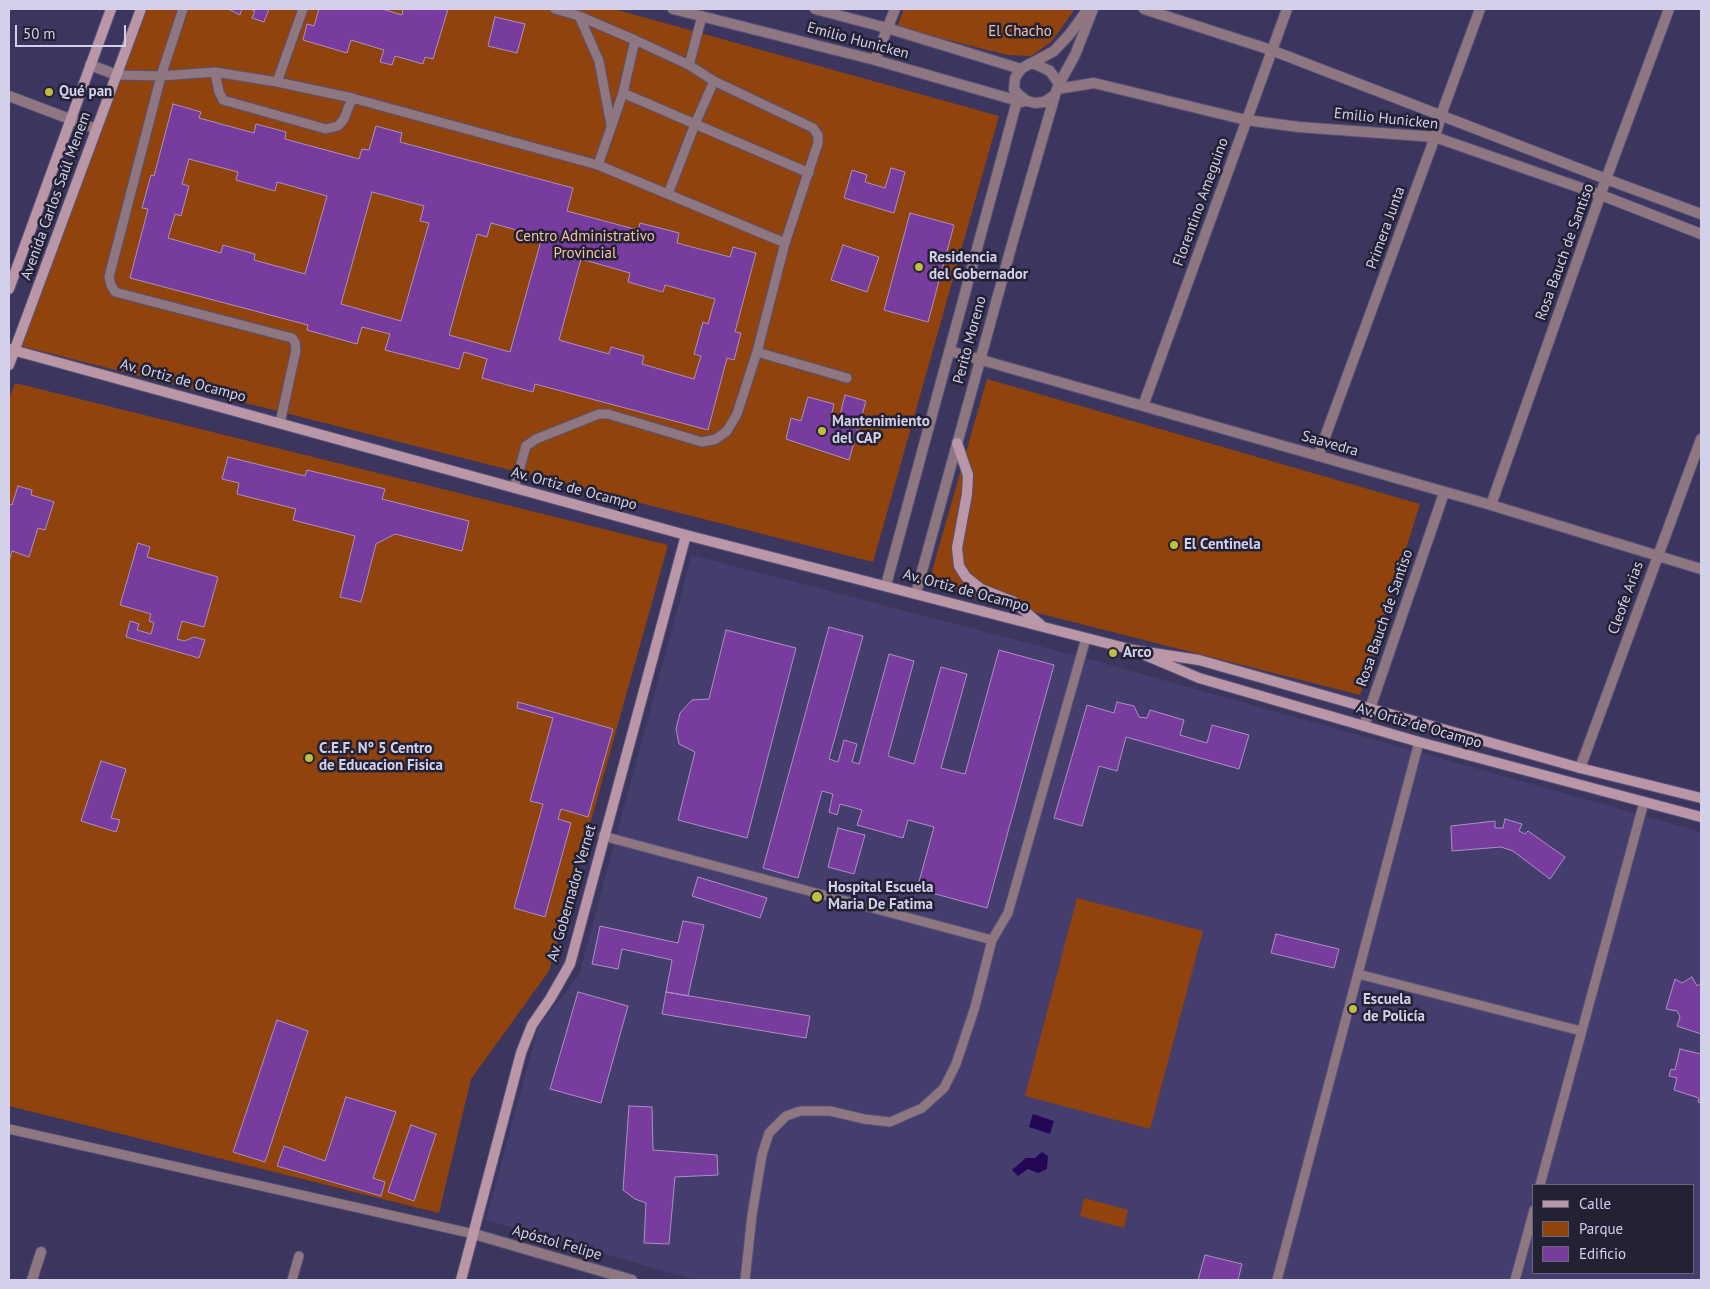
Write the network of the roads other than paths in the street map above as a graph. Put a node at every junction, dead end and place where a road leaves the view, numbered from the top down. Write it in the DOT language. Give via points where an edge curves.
graph roads {
  1 [pos="111,9"];
  2 [pos="141,9"];
  3 [pos="183,9"];
  4 [pos="303,9"];
  5 [pos="555,9"];
  6 [pos="673,9"];
  7 [pos="815,9"];
  8 [pos="895,9"];
  9 [pos="1088,9"];
  10 [pos="1093,9"];
  11 [pos="1144,9"];
  12 [pos="1286,9"];
  13 [pos="1480,9"];
  14 [pos="1669,9"];
  15 [pos="703,13"];
  16 [pos="579,16"];
  17 [pos="887,28"];
  18 [pos="635,40"];
  19 [pos="1271,50"];
  20 [pos="875,60"];
  21 [pos="90,65"];
  22 [pos="689,66"];
  23 [pos="1025,67"];
  24 [pos="214,72"];
  25 [pos="117,74"];
  26 [pos="161,76"];
  27 [pos="714,81"];
  28 [pos="277,82"];
  29 [pos="1014,89"];
  30 [pos="1057,89"];
  31 [pos="623,93"];
  32 [pos="9,96"];
  33 [pos="352,98"];
  34 [pos="1017,101"];
  35 [pos="1036,103"];
  36 [pos="1441,115"];
  37 [pos="70,119"];
  38 [pos="1246,120"];
  39 [pos="695,124"];
  40 [pos="611,127"];
  41 [pos="96,128"];
  42 [pos="1435,137"];
  43 [pos="598,165"];
  44 [pos="809,172"];
  45 [pos="1606,180"];
  46 [pos="668,194"];
  47 [pos="1601,195"];
  48 [pos="1701,214"];
  49 [pos="1701,234"];
  50 [pos="785,244"];
  51 [pos="9,289"];
  52 [pos="12,350"];
  53 [pos="950,351"];
  54 [pos="757,352"];
  55 [pos="980,359"];
  56 [pos="9,365"];
  57 [pos="847,378"];
  58 [pos="1143,406"];
  59 [pos="280,423"];
  60 [pos="1701,439"];
  61 [pos="957,444"];
  62 [pos="1318,456"];
  63 [pos="514,488"];
  64 [pos="1444,492"];
  65 [pos="1491,505"];
  66 [pos="686,535"];
  67 [pos="1657,556"];
  68 [pos="1701,569"];
  69 [pos="886,586"];
  70 [pos="916,593"];
  71 [pos="1044,627"];
  72 [pos="1086,638"];
  73 [pos="1133,650"];
  74 [pos="1370,708"];
  75 [pos="1364,726"];
  76 [pos="1419,742"];
  77 [pos="1580,768"];
  78 [pos="1701,798"];
  79 [pos="1644,802"];
  80 [pos="1701,817"];
  81 [pos="604,836"];
  82 [pos="992,940"];
  83 [pos="1358,974"];
  84 [pos="1581,1031"];
  85 [pos="9,1129"];
  86 [pos="1540,1184"];
  87 [pos="1532,1217"];
  88 [pos="474,1234"];
  89 [pos="41,1252"];
  90 [pos="299,1256"];
  91 [pos="32,1280"];
  92 [pos="292,1280"];
  93 [pos="461,1280"];
  94 [pos="632,1280"];
  95 [pos="745,1280"];
  96 [pos="1277,1280"];
  97 [pos="1515,1280"];
  1 -- 21 [label="main road"];
  2 -- 25 [label="main road, Avenida Carlos Saúl Menem"];
  3 -- 26 [label="lane"];
  4 -- 28 [label="lane"];
  5 -- 16 [label="lane"];
  6 -- 15 [label="street, Emilio Hunicken"];
  7 -- 17 [label="street, Emilio Hunicken"];
  8 -- 17 [label="street"];
  9 -- 23 [label="street" via="1054,51"];
  10 -- 30 [label="street, Perito Moreno"];
  11 -- 19 [label="street, Emilio Hunicken"];
  12 -- 19 [label="street, Florentino Ameguino"];
  13 -- 36 [label="street, Primera Junta"];
  14 -- 45 [label="street, Rosa Bauch de Santiso"];
  15 -- 20 [label="street, Emilio Hunicken"];
  15 -- 22 [label="lane"];
  16 -- 18 [label="lane"];
  16 -- 40 [label="lane" via="599,61"];
  17 -- 20 [label="street"];
  17 -- 23 [label="street, Emilio Hunicken"];
  18 -- 22 [label="lane"];
  18 -- 31 [label="lane"];
  19 -- 36 [label="street, Emilio Hunicken"];
  19 -- 38 [label="street, Florentino Ameguino"];
  20 -- 34 [label="street, Emilio Hunicken"];
  21 -- 25 [label="street"];
  21 -- 37 [label="main road"];
  22 -- 27 [label="lane"];
  23 -- 29 [label="street" via="1015,78"];
  23 -- 30 [label="street, Emilio Hunicken" via="1041,66 1050,71"];
  24 -- 26 [label="lane"];
  24 -- 28 [label="lane"];
  24 -- 33 [label="lane" via="224,100 326,129 338,126 344,119"];
  25 -- 26 [label="lane"];
  25 -- 41 [label="main road, Avenida Carlos Saúl Menem"];
  26 -- 59 [label="lane" via="109,277 111,285 115,292 292,338 296,350"];
  27 -- 39 [label="lane"];
  27 -- 44 [label="lane" via="813,128 818,135 818,143"];
  28 -- 33 [label="lane"];
  29 -- 34 [label="street, Perito Moreno"];
  29 -- 35 [label="street" via="1027,101"];
  30 -- 35 [label="street, Emilio Hunicken" via="1044,102"];
  30 -- 38 [label="street, Emilio Hunicken" via="1094,83"];
  30 -- 55 [label="street, Perito Moreno"];
  31 -- 39 [label="lane"];
  31 -- 40 [label="lane"];
  32 -- 37 [label="street"];
  33 -- 43 [label="lane"];
  34 -- 35 [label="street, Emilio Hunicken"];
  34 -- 53 [label="street, Perito Moreno"];
  36 -- 42 [label="street, Primera Junta"];
  36 -- 45 [label="street, Emilio Hunicken"];
  37 -- 41 [label="street"];
  37 -- 51 [label="main road"];
  38 -- 42 [label="street, Emilio Hunicken"];
  38 -- 58 [label="street, Florentino Ameguino"];
  39 -- 44 [label="lane"];
  39 -- 46 [label="lane"];
  40 -- 43 [label="lane"];
  41 -- 52 [label="main road, Avenida Carlos Saúl Menem"];
  42 -- 47 [label="street, Emilio Hunicken"];
  42 -- 62 [label="street, Primera Junta"];
  43 -- 46 [label="lane"];
  44 -- 50 [label="lane"];
  45 -- 47 [label="street, Rosa Bauch de Santiso"];
  45 -- 48 [label="street, Emilio Hunicken"];
  46 -- 50 [label="lane"];
  47 -- 49 [label="street, Emilio Hunicken"];
  47 -- 65 [label="street, Rosa Bauch de Santiso"];
  50 -- 54 [label="lane"];
  52 -- 56 [label="main road, Avenida Carlos Saúl Menem"];
  52 -- 59 [label="main road, Av. Ortiz de Ocampo"];
  53 -- 55 [label="street, Saavedra"];
  53 -- 69 [label="street, Perito Moreno"];
  54 -- 57 [label="lane"];
  54 -- 63 [label="lane" via="738,414 727,431 716,439 702,442 599,414 526,446"];
  55 -- 58 [label="street, Saavedra"];
  55 -- 61 [label="street, Perito Moreno"];
  58 -- 62 [label="street, Saavedra"];
  59 -- 63 [label="main road, Av. Ortiz de Ocampo"];
  60 -- 67 [label="street, Cleofe Arias"];
  61 -- 70 [label="street, Perito Moreno"];
  61 -- 71 [label="main road" via="968,475 957,548 959,566 980,589 1014,602"];
  62 -- 64 [label="street, Saavedra"];
  63 -- 66 [label="main road, Av. Ortiz de Ocampo"];
  64 -- 65 [label="street, Saavedra"];
  64 -- 74 [label="street, Rosa Bauch de Santiso"];
  65 -- 67 [label="street, Saavedra"];
  66 -- 69 [label="main road, Av. Ortiz de Ocampo"];
  66 -- 81 [label="main road, Av. Gobernador Vernet"];
  67 -- 68 [label="street, Saavedra"];
  67 -- 77 [label="street, Cleofe Arias"];
  69 -- 70 [label="main road, Av. Ortiz de Ocampo"];
  70 -- 71 [label="main road, Av. Ortiz de Ocampo"];
  71 -- 72 [label="main road, Av. Ortiz de Ocampo"];
  72 -- 73 [label="main road, Av. Ortiz de Ocampo"];
  72 -- 82 [label="lane" via="1008,913"];
  73 -- 74 [label="main road, Av. Ortiz de Ocampo" via="1199,660"];
  73 -- 75 [label="main road, Av. Ortiz de Ocampo" via="1199,678"];
  74 -- 75 [label="street, Rosa Bauch de Santiso"];
  74 -- 77 [label="main road, Av. Ortiz de Ocampo"];
  75 -- 76 [label="main road, Av. Ortiz de Ocampo"];
  76 -- 79 [label="main road, Av. Ortiz de Ocampo"];
  76 -- 83 [label="lane"];
  77 -- 78 [label="main road, Av. Ortiz de Ocampo"];
  79 -- 80 [label="main road, Av. Ortiz de Ocampo"];
  79 -- 84 [label="lane"];
  81 -- 82 [label="lane"];
  81 -- 88 [label="main road, Av. Gobernador Vernet" via="570,964 532,1025 521,1052"];
  82 -- 95 [label="lane" via="956,1064 944,1088 922,1108 890,1122 830,1111 800,1111 786,1116 770,1133 762,1155"];
  83 -- 84 [label="lane"];
  83 -- 96 [label="lane"];
  84 -- 86 [label="lane"];
  85 -- 88 [label="lane"];
  87 -- 97 [label="lane"];
  88 -- 93 [label="main road, Av. Gobernador Vernet"];
  88 -- 94 [label="street, Apóstol Felipe"];
  89 -- 91 [label="street"];
  90 -- 92 [label="lane"];
}
